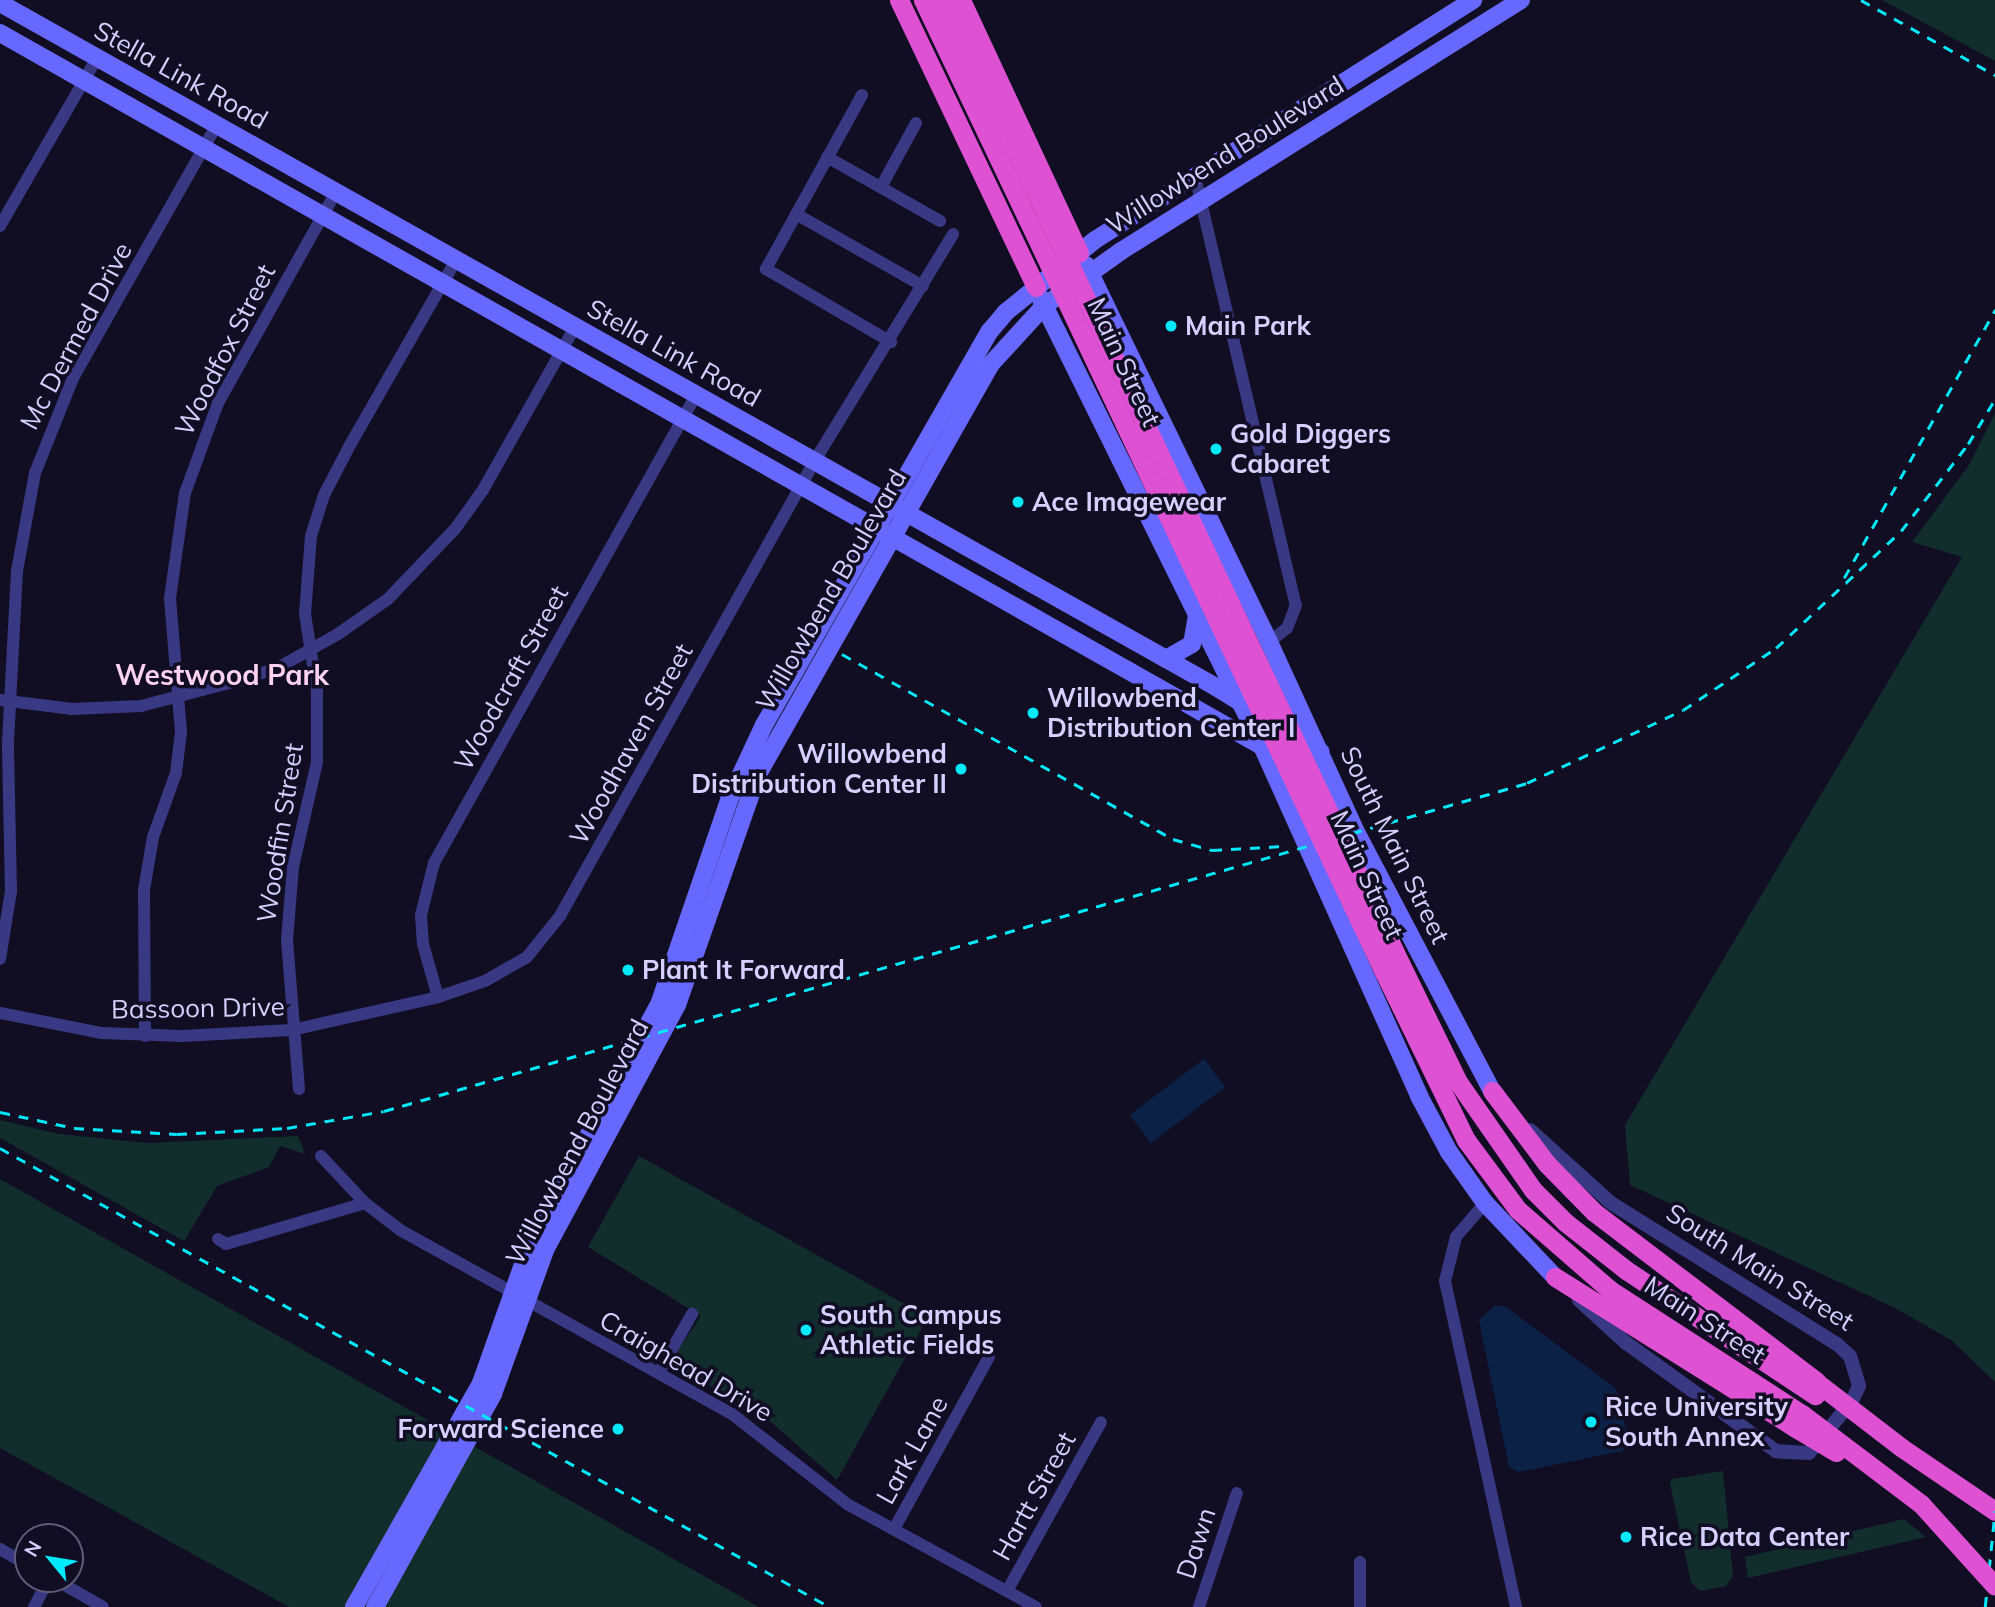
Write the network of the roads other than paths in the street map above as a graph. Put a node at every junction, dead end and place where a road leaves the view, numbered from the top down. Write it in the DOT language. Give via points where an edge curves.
graph roads {
  1 [pos="899,0"];
  2 [pos="923,0"];
  3 [pos="943,0"];
  4 [pos="961,0"];
  5 [pos="1473,0"];
  6 [pos="1521,0"];
  7 [pos="0,3"];
  8 [pos="0,33"];
  9 [pos="1418,35"];
  10 [pos="1430,55"];
  11 [pos="97,58"];
  12 [pos="84,80"];
  13 [pos="862,95"];
  14 [pos="1314,103"];
  15 [pos="1326,121"];
  16 [pos="916,123"];
  17 [pos="217,125"];
  18 [pos="203,148"];
  19 [pos="827,157"];
  20 [pos="1195,176"];
  21 [pos="881,187"];
  22 [pos="336,192"];
  23 [pos="1203,198"];
  24 [pos="796,214"];
  25 [pos="323,215"];
  26 [pos="1045,215"];
  27 [pos="940,220"];
  28 [pos="0,226"];
  29 [pos="953,234"];
  30 [pos="1013,243"];
  31 [pos="1079,253"];
  32 [pos="456,260"];
  33 [pos="1090,273"];
  34 [pos="443,283"];
  35 [pos="923,286"];
  36 [pos="1036,287"];
  37 [pos="1044,306"];
  38 [pos="1112,319"];
  39 [pos="575,327"];
  40 [pos="891,342"];
  41 [pos="1065,348"];
  42 [pos="562,351"];
  43 [pos="966,385"];
  44 [pos="696,395"];
  45 [pos="682,418"];
  46 [pos="814,462"];
  47 [pos="801,485"];
  48 [pos="888,504"];
  49 [pos="905,513"];
  50 [pos="875,527"];
  51 [pos="892,537"];
  52 [pos="1197,616"];
  53 [pos="1098,621"];
  54 [pos="1269,642"];
  55 [pos="1085,646"];
  56 [pos="312,649"];
  57 [pos="1166,659"];
  58 [pos="179,697"];
  59 [pos="1238,699"];
  60 [pos="5,701"];
  61 [pos="772,729"];
  62 [pos="1262,746"];
  63 [pos="1321,752"];
  64 [pos="1333,779"];
  65 [pos="1288,802"];
  66 [pos="6,840"];
  67 [pos="0,959"];
  68 [pos="1392,967"];
  69 [pos="438,997"];
  70 [pos="0,1013"];
  71 [pos="292,1030"];
  72 [pos="145,1035"];
  73 [pos="299,1089"];
  74 [pos="1492,1091"];
  75 [pos="321,1156"];
  76 [pos="365,1203"];
  77 [pos="1485,1203"];
  78 [pos="218,1239"];
  79 [pos="1555,1277"];
  80 [pos="519,1297"];
  81 [pos="692,1314"];
  82 [pos="989,1357"];
  83 [pos="659,1372"];
  84 [pos="1818,1390"];
  85 [pos="1798,1420"];
  86 [pos="1101,1422"];
  87 [pos="1237,1493"];
  88 [pos="1995,1511"];
  89 [pos="894,1529"];
  90 [pos="1360,1562"];
  91 [pos="381,1579"];
  92 [pos="1995,1586"];
  93 [pos="1007,1591"];
  94 [pos="78,1593"];
  95 [pos="103,1607"];
  96 [pos="354,1607"];
  97 [pos="375,1607"];
  98 [pos="1036,1607"];
  99 [pos="1199,1607"];
  100 [pos="1360,1607"];
  101 [pos="1516,1607"];
  1 -- 30 [label="highway"];
  2 -- 26 [label="highway, Main Street"];
  3 -- 26 [label="highway, Main Street"];
  4 -- 26 [label="highway"];
  5 -- 9 [label="main road, Willowbend Boulevard"];
  6 -- 10 [label="main road, Willowbend Boulevard"];
  7 -- 11 [label="main road, Stella Link Road"];
  8 -- 12 [label="main road, Stella Link Road"];
  9 -- 10 [label="main road"];
  9 -- 14 [label="main road, Willowbend Boulevard"];
  10 -- 15 [label="main road, Willowbend Boulevard"];
  11 -- 12 [label="street"];
  11 -- 17 [label="main road, Stella Link Road"];
  12 -- 18 [label="main road, Stella Link Road"];
  12 -- 28 [label="street"];
  13 -- 19 [label="street"];
  14 -- 15 [label="main road"];
  14 -- 20 [label="main road, Willowbend Boulevard"];
  15 -- 23 [label="main road, Willowbend Boulevard"];
  16 -- 21 [label="street"];
  17 -- 18 [label="street, Mc Dermed Drive"];
  17 -- 22 [label="main road, Stella Link Road"];
  18 -- 25 [label="main road, Stella Link Road"];
  18 -- 60 [label="street, Mc Dermed Drive" via="73,378 45,441 21,538"];
  19 -- 21 [label="street"];
  19 -- 24 [label="street"];
  20 -- 23 [label="street"];
  20 -- 31 [label="main road, Willowbend Boulevard"];
  21 -- 27 [label="street"];
  22 -- 25 [label="street, Woodfox Street"];
  22 -- 32 [label="main road, Stella Link Road"];
  23 -- 33 [label="main road, Willowbend Boulevard"];
  23 -- 54 [label="street" via="1296,606 1287,628"];
  24 -- 35 [label="street"];
  24 -- 40 [label="street" via="765,269"];
  25 -- 34 [label="main road, Stella Link Road"];
  25 -- 58 [label="street, Woodfox Street" via="229,381 192,469 171,574"];
  26 -- 30 [label="highway" via="1056,229 1034,248"];
  26 -- 31 [label="highway"];
  26 -- 68 [label="highway, Main Street, bridge"];
  29 -- 35 [label="street, Woodhaven Street"];
  30 -- 36 [label="highway"];
  31 -- 33 [label="main road, South Main Street"];
  31 -- 36 [label="main road, Willowbend Boulevard"];
  32 -- 34 [label="street, Woodfin Street"];
  32 -- 39 [label="main road, Stella Link Road"];
  33 -- 37 [label="main road, Willowbend Boulevard"];
  33 -- 38 [label="main road, South Main Street"];
  34 -- 42 [label="main road, Stella Link Road"];
  34 -- 56 [label="street, Woodfin Street" via="324,495 305,575"];
  35 -- 40 [label="street, Woodhaven Street"];
  36 -- 37 [label="main road, South Main Street"];
  36 -- 43 [label="main road, Willowbend Boulevard" via="990,331"];
  37 -- 41 [label="main road, South Main Street"];
  37 -- 43 [label="main road, Willowbend Boulevard"];
  38 -- 41 [label="main road" via="1088,310 1068,325"];
  38 -- 54 [label="main road, South Main Street"];
  39 -- 42 [label="street"];
  39 -- 44 [label="main road, Stella Link Road"];
  40 -- 46 [label="street, Woodhaven Street"];
  41 -- 52 [label="main road, South Main Street"];
  42 -- 45 [label="main road, Stella Link Road"];
  42 -- 56 [label="street" via="484,490 455,529 388,598"];
  43 -- 48 [label="main road, Willowbend Boulevard"];
  43 -- 49 [label="main road, Willowbend Boulevard"];
  44 -- 45 [label="street, Woodcraft Street"];
  44 -- 46 [label="main road, Stella Link Road"];
  45 -- 47 [label="main road, Stella Link Road"];
  45 -- 69 [label="street, Woodcraft Street" via="434,863 421,915 423,944"];
  46 -- 47 [label="street, Woodhaven Street"];
  46 -- 48 [label="main road, Stella Link Road"];
  47 -- 50 [label="main road, Stella Link Road"];
  47 -- 69 [label="street, Woodhaven Street" via="547,936 499,974"];
  48 -- 49 [label="main road, Stella Link Road"];
  48 -- 50 [label="main road, Willowbend Boulevard"];
  49 -- 51 [label="main road, Willowbend Boulevard"];
  49 -- 53 [label="main road, Stella Link Road"];
  50 -- 51 [label="main road, Stella Link Road"];
  50 -- 61 [label="main road, Willowbend Boulevard"];
  51 -- 55 [label="main road, Stella Link Road"];
  51 -- 61 [label="main road, Willowbend Boulevard"];
  52 -- 57 [label="main road" via="1192,644"];
  52 -- 59 [label="main road, South Main Street"];
  53 -- 55 [label="main road"];
  53 -- 57 [label="main road, Stella Link Road"];
  54 -- 63 [label="main road, South Main Street"];
  55 -- 62 [label="main road, Stella Link Road"];
  56 -- 58 [label="street" via="281,666"];
  56 -- 71 [label="street, Woodfin Street" via="317,762 287,911"];
  57 -- 59 [label="main road, Stella Link Road"];
  58 -- 60 [label="street" via="109,709"];
  58 -- 72 [label="street, Woodfox Street" via="176,774 153,837 144,890"];
  59 -- 62 [label="main road, South Main Street"];
  59 -- 63 [label="main road, Stella Link Road"];
  60 -- 66 [label="street, Mc Dermed Drive"];
  61 -- 80 [label="main road, Willowbend Boulevard" via="729,800 667,1006 548,1228"];
  62 -- 65 [label="main road, South Main Street"];
  63 -- 64 [label="main road, South Main Street"];
  64 -- 65 [label="main road"];
  64 -- 74 [label="main road, South Main Street" via="1460,1036"];
  65 -- 77 [label="main road, South Main Street" via="1419,1096 1449,1152"];
  66 -- 67 [label="street, Mc Dermed Drive" via="11,891"];
  68 -- 84 [label="highway, Main Street" via="1476,1112 1541,1198 1626,1270"];
  68 -- 85 [label="highway, Main Street" via="1466,1140 1518,1210 1610,1290"];
  69 -- 71 [label="street, Bassoon Drive"];
  70 -- 72 [label="street, Bassoon Drive" via="102,1033"];
  71 -- 72 [label="street, Bassoon Drive"];
  71 -- 73 [label="street"];
  74 -- 79 [label="street, South Main Street" via="1611,1203 1837,1344 1850,1356 1859,1386 1809,1452 1776,1451 1626,1343"];
  74 -- 84 [label="highway" via="1547,1164 1594,1213"];
  75 -- 76 [label="street, Craighead Drive"];
  76 -- 78 [label="street" via="226,1244"];
  76 -- 80 [label="street, Craighead Drive" via="400,1230"];
  77 -- 79 [label="main road, South Main Street"];
  77 -- 101 [label="street" via="1456,1237 1446,1281"];
  79 -- 85 [label="highway"];
  80 -- 83 [label="street, Craighead Drive"];
  80 -- 91 [label="main road, Willowbend Boulevard" via="481,1383"];
  81 -- 83 [label="street"];
  82 -- 89 [label="street, Lark Lane"];
  83 -- 89 [label="street, Craighead Drive" via="732,1414 832,1494"];
  84 -- 88 [label="highway, bridge"];
  85 -- 92 [label="highway, bridge" via="1921,1504"];
  86 -- 93 [label="street, Hartt Street"];
  87 -- 99 [label="street, Dawn"];
  89 -- 93 [label="street, Craighead Drive"];
  90 -- 100 [label="street"];
  91 -- 96 [label="main road, Willowbend Boulevard"];
  91 -- 97 [label="main road, Willowbend Boulevard"];
  93 -- 98 [label="street, Craighead Drive"];
  94 -- 95 [label="street"];
}
